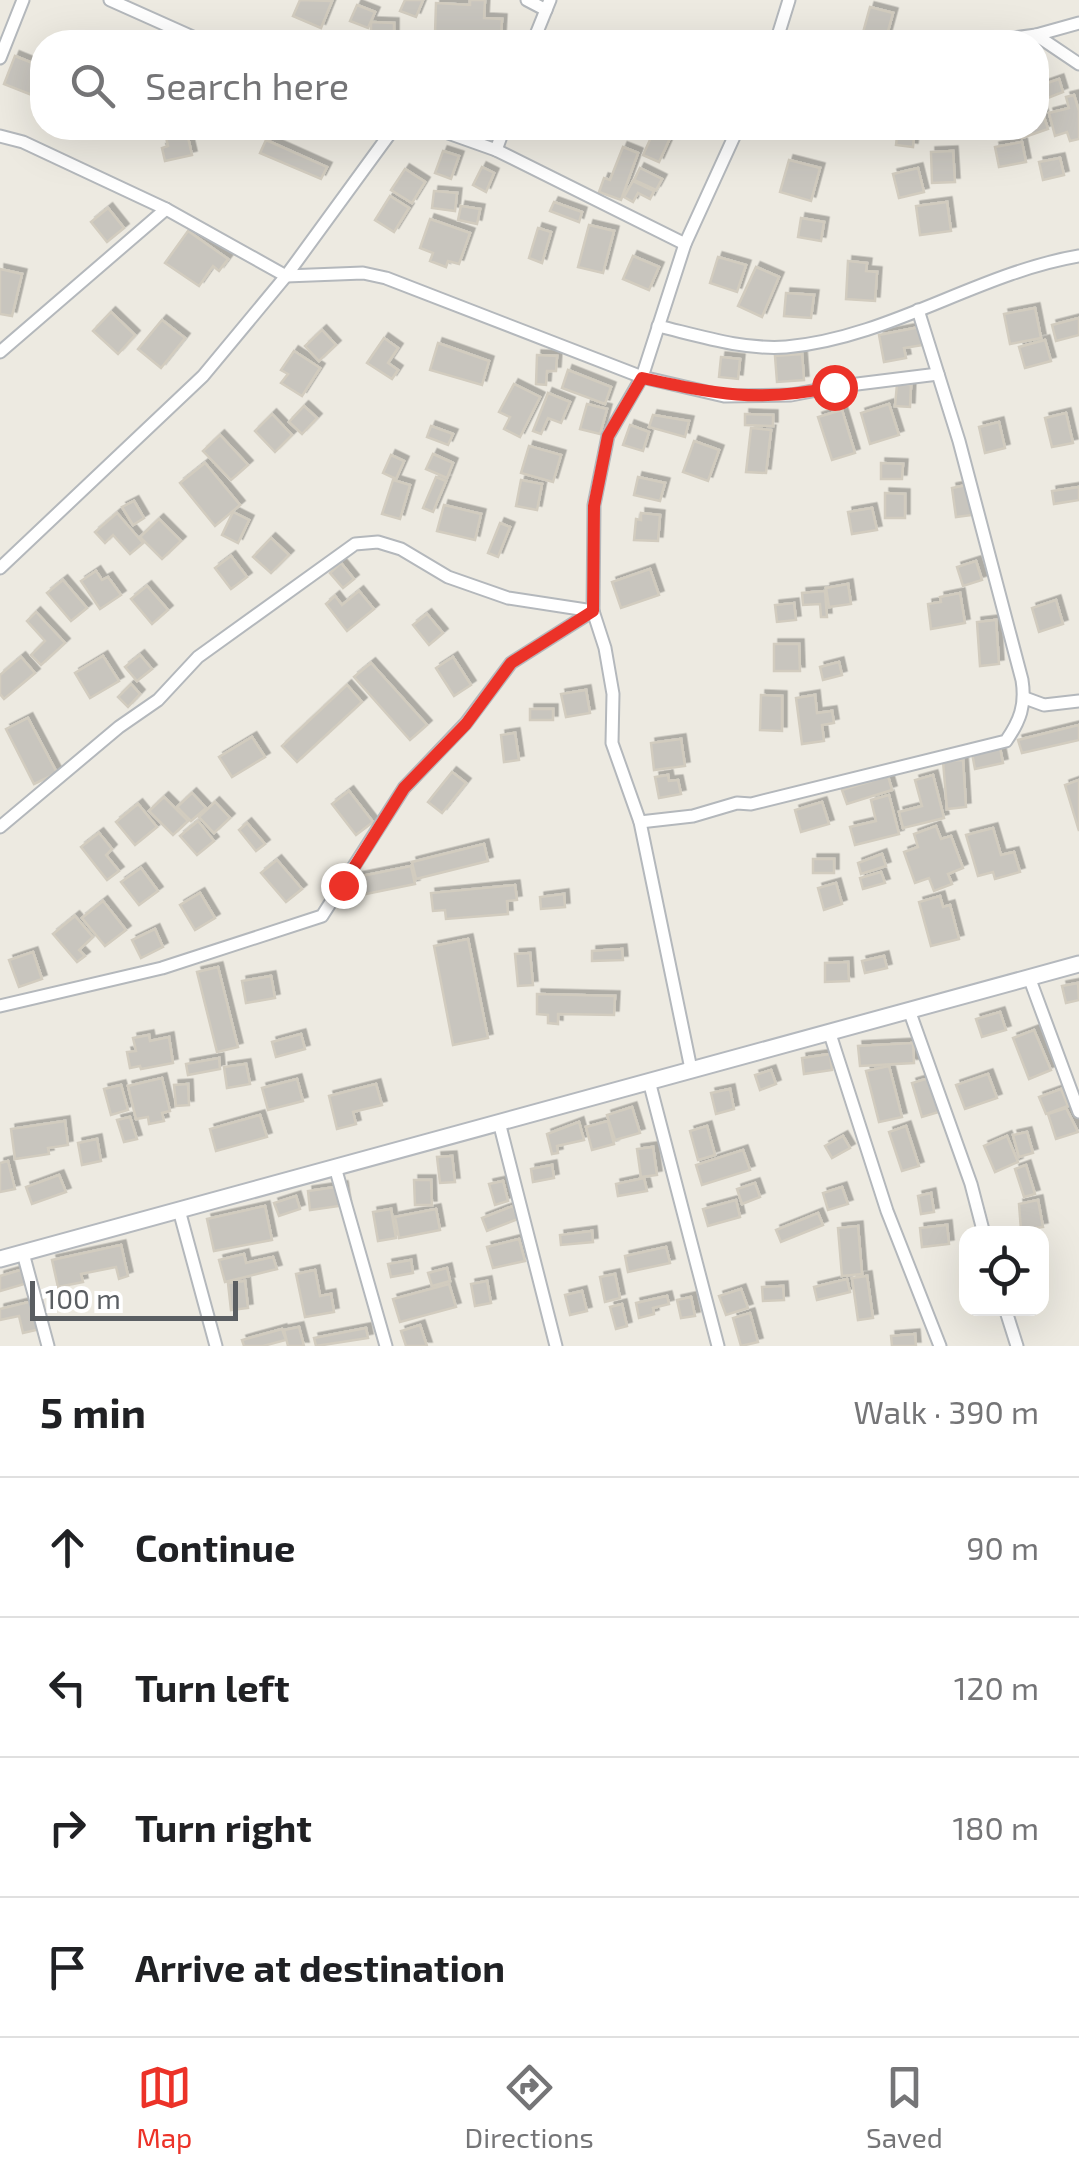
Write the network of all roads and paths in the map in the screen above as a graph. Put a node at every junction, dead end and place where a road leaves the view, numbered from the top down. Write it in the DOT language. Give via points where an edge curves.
graph roads {
  1 [pos="22,0"];
  2 [pos="110,0"];
  3 [pos="526,0"];
  4 [pos="789,0"];
  5 [pos="548,5"];
  6 [pos="1079,23"];
  7 [pos="177,30"];
  8 [pos="538,30"];
  9 [pos="780,30"];
  10 [pos="1049,31"];
  11 [pos="1049,43"];
  12 [pos="0,58"];
  13 [pos="1079,64"];
  14 [pos="0,136"];
  15 [pos="385,140"];
  16 [pos="468,140"];
  17 [pos="500,140"];
  18 [pos="733,140"];
  19 [pos="496,150"];
  20 [pos="166,209"];
  21 [pos="685,244"];
  22 [pos="1079,256"];
  23 [pos="286,276"];
  24 [pos="918,310"];
  25 [pos="658,326"];
  26 [pos="0,352"];
  27 [pos="938,374"];
  28 [pos="642,378"];
  29 [pos="0,568"];
  30 [pos="593,611"];
  31 [pos="1025,698"];
  32 [pos="1079,701"];
  33 [pos="640,822"];
  34 [pos="0,827"];
  35 [pos="1079,964"];
  36 [pos="1029,977"];
  37 [pos="0,1006"];
  38 [pos="909,1010"];
  39 [pos="830,1031"];
  40 [pos="691,1069"];
  41 [pos="648,1081"];
  42 [pos="1079,1112"];
  43 [pos="499,1122"];
  44 [pos="335,1168"];
  45 [pos="179,1210"];
  46 [pos="982,1226"];
  47 [pos="23,1253"];
  48 [pos="0,1259"];
  49 [pos="1008,1316"];
  50 [pos="48,1346"];
  51 [pos="216,1346"];
  52 [pos="386,1346"];
  53 [pos="556,1346"];
  54 [pos="718,1346"];
  55 [pos="940,1346"];
  56 [pos="1017,1346"];
  1 -- 12 [label="street"];
  2 -- 7 [label="street"];
  3 -- 5 [label="street"];
  4 -- 9 [label="street"];
  5 -- 8 [label="street"];
  6 -- 10 [label="street"];
  11 -- 13 [label="street"];
  14 -- 20 [label="street"];
  15 -- 23 [label="street"];
  16 -- 19 [label="street"];
  17 -- 19 [label="street"];
  18 -- 21 [label="street"];
  19 -- 21 [label="street"];
  20 -- 23 [label="street"];
  20 -- 26 [label="street"];
  21 -- 25 [label="street"];
  22 -- 24 [label="street" via="1011,272"];
  23 -- 28 [label="street" via="386,278"];
  23 -- 29 [label="street" via="204,376"];
  24 -- 25 [label="street" via="787,347 739,346"];
  24 -- 27 [label="street"];
  25 -- 28 [label="street"];
  27 -- 28 [label="street" via="792,396 724,396"];
  27 -- 31 [label="street"];
  28 -- 30 [label="street" via="608,436 594,506"];
  30 -- 33 [label="street" via="613,694 612,743"];
  30 -- 34 [label="street" via="508,598 448,577 401,550 355,544 198,657 158,700"];
  30 -- 37 [label="street" via="511,663 466,724 404,788 322,916 162,968"];
  31 -- 32 [label="street" via="1044,705"];
  31 -- 33 [label="street" via="1006,741 751,804"];
  33 -- 40 [label="street"];
  35 -- 36 [label="main road"];
  36 -- 38 [label="main road"];
  36 -- 42 [label="street"];
  38 -- 39 [label="main road"];
  38 -- 46 [label="street"];
  39 -- 40 [label="main road"];
  39 -- 55 [label="street" via="887,1211"];
  40 -- 41 [label="main road"];
  41 -- 43 [label="main road"];
  41 -- 54 [label="street"];
  43 -- 44 [label="main road"];
  43 -- 53 [label="street"];
  44 -- 45 [label="main road"];
  44 -- 52 [label="street"];
  45 -- 47 [label="main road"];
  45 -- 51 [label="street"];
  47 -- 48 [label="main road"];
  47 -- 50 [label="street"];
  49 -- 56 [label="street"];
}
